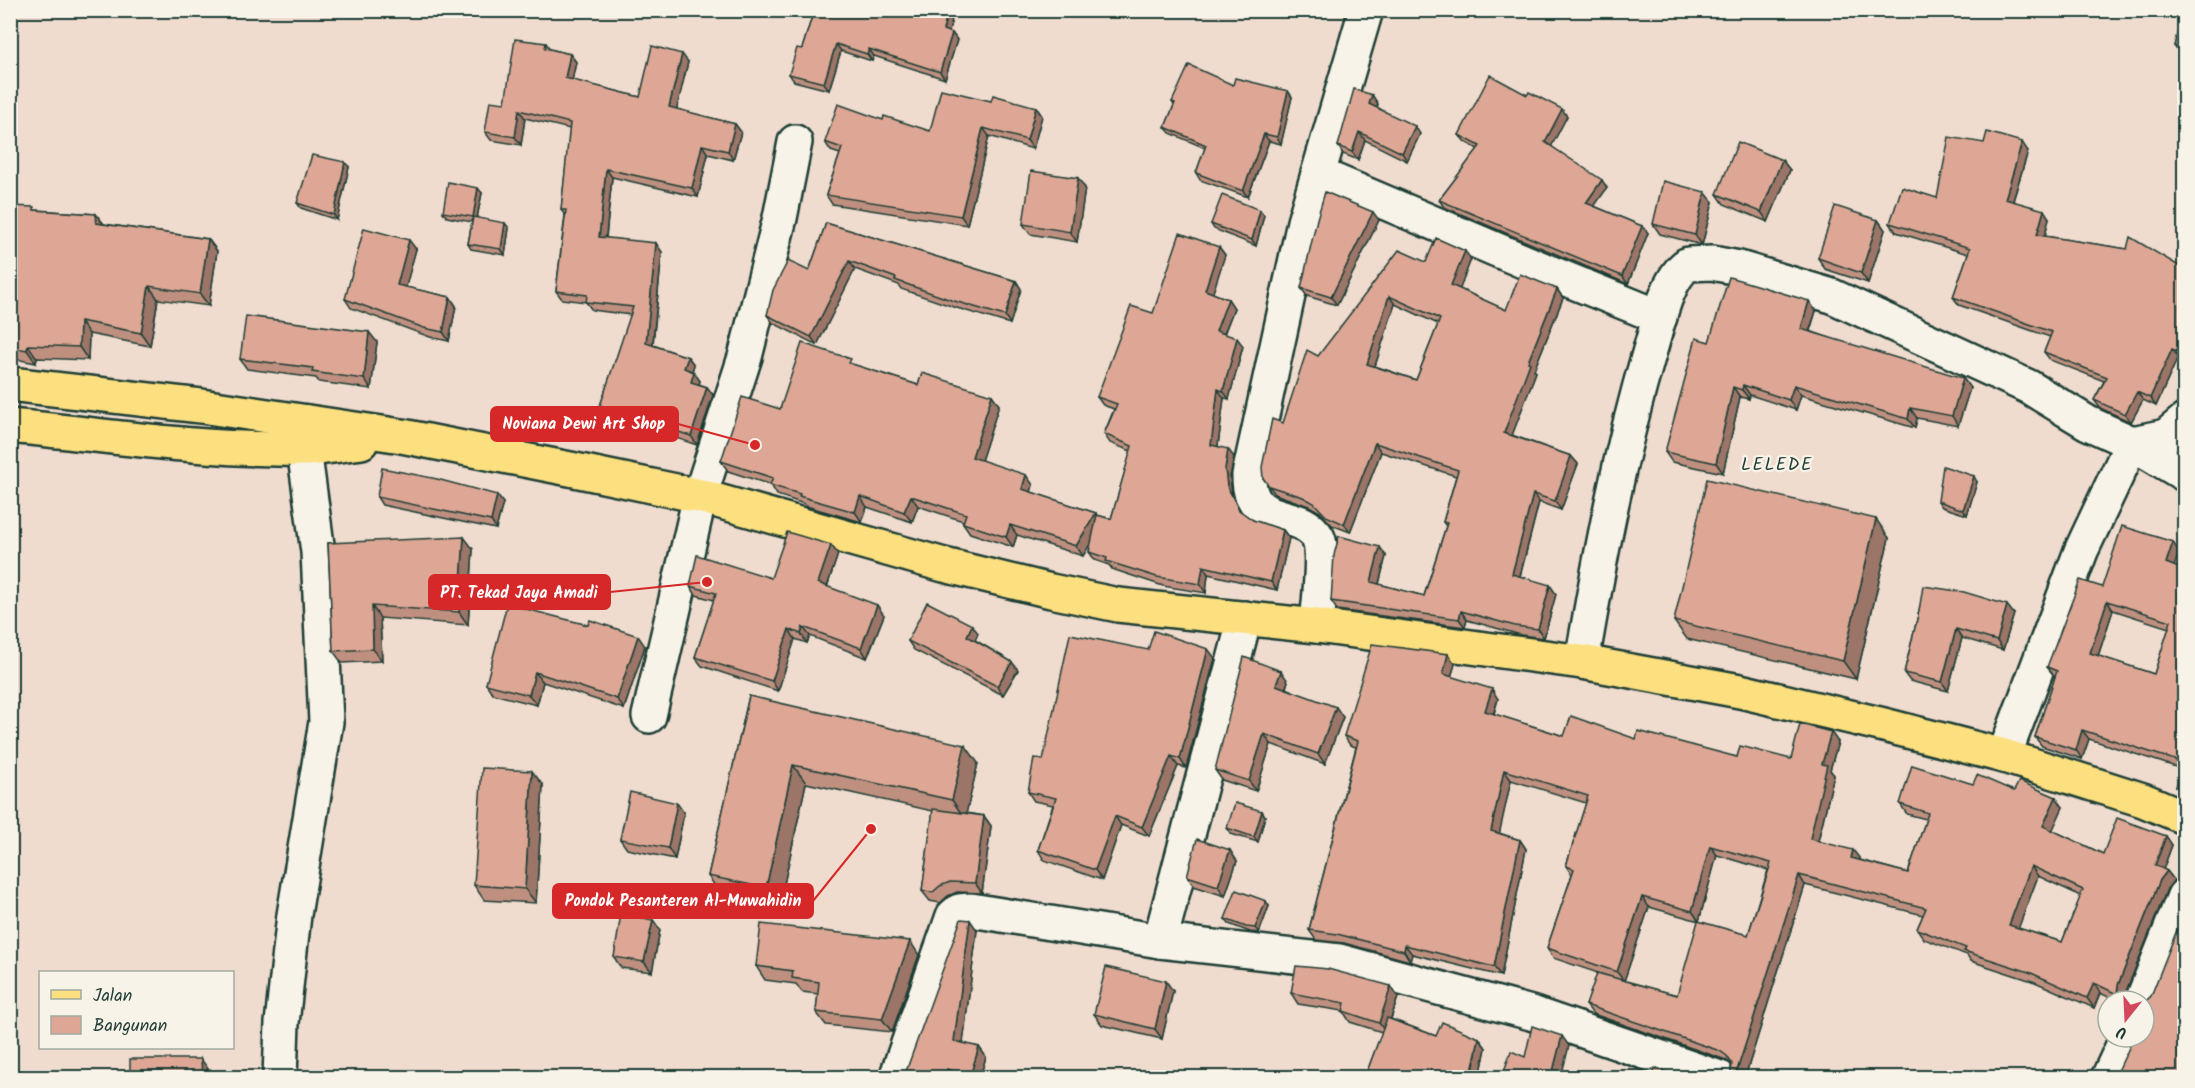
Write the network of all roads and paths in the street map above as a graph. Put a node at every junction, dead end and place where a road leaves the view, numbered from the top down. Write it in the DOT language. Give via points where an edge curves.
graph roads {
  1 [pos="1364,17"];
  2 [pos="795,142"];
  3 [pos="1318,174"];
  4 [pos="1660,317"];
  5 [pos="10,384"];
  6 [pos="2184,421"];
  7 [pos="10,426"];
  8 [pos="305,436"];
  9 [pos="2132,443"];
  10 [pos="2184,474"];
  11 [pos="700,496"];
  12 [pos="1245,618"];
  13 [pos="1317,626"];
  14 [pos="1582,662"];
  15 [pos="649,716"];
  16 [pos="2004,756"];
  17 [pos="2184,817"];
  18 [pos="2184,896"];
  19 [pos="1160,941"];
  20 [pos="2147,989"];
  21 [pos="2121,1049"];
  22 [pos="280,1077"];
  23 [pos="896,1077"];
  24 [pos="1720,1077"];
  25 [pos="2108,1077"];
  1 -- 3 [label="street"];
  2 -- 11 [label="street" via="745,357"];
  3 -- 4 [label="street"];
  3 -- 13 [label="street" via="1301,233 1249,475 1249,491 1258,505 1303,525 1318,538 1321,565"];
  4 -- 9 [label="street" via="1682,267 1712,263 1739,268 1832,296 2029,387 2088,423"];
  4 -- 14 [label="street" via="1608,514"];
  5 -- 8 [label="main road" via="135,398"];
  6 -- 9 [label="street" via="2166,436"];
  7 -- 8 [label="main road" via="207,445"];
  8 -- 11 [label="main road" via="402,436"];
  8 -- 22 [label="street" via="318,552 326,722 294,915"];
  9 -- 10 [label="street"];
  9 -- 16 [label="street" via="2081,550"];
  11 -- 12 [label="main road" via="1051,591 1118,604"];
  11 -- 15 [label="street"];
  12 -- 13 [label="main road"];
  12 -- 19 [label="street"];
  13 -- 14 [label="main road"];
  14 -- 16 [label="main road" via="1740,691"];
  16 -- 17 [label="main road"];
  18 -- 20 [label="street"];
  19 -- 23 [label="street" via="997,913 959,911 950,923"];
  19 -- 24 [label="street" via="1339,961 1531,1013"];
  21 -- 25 [label="street"];
}
